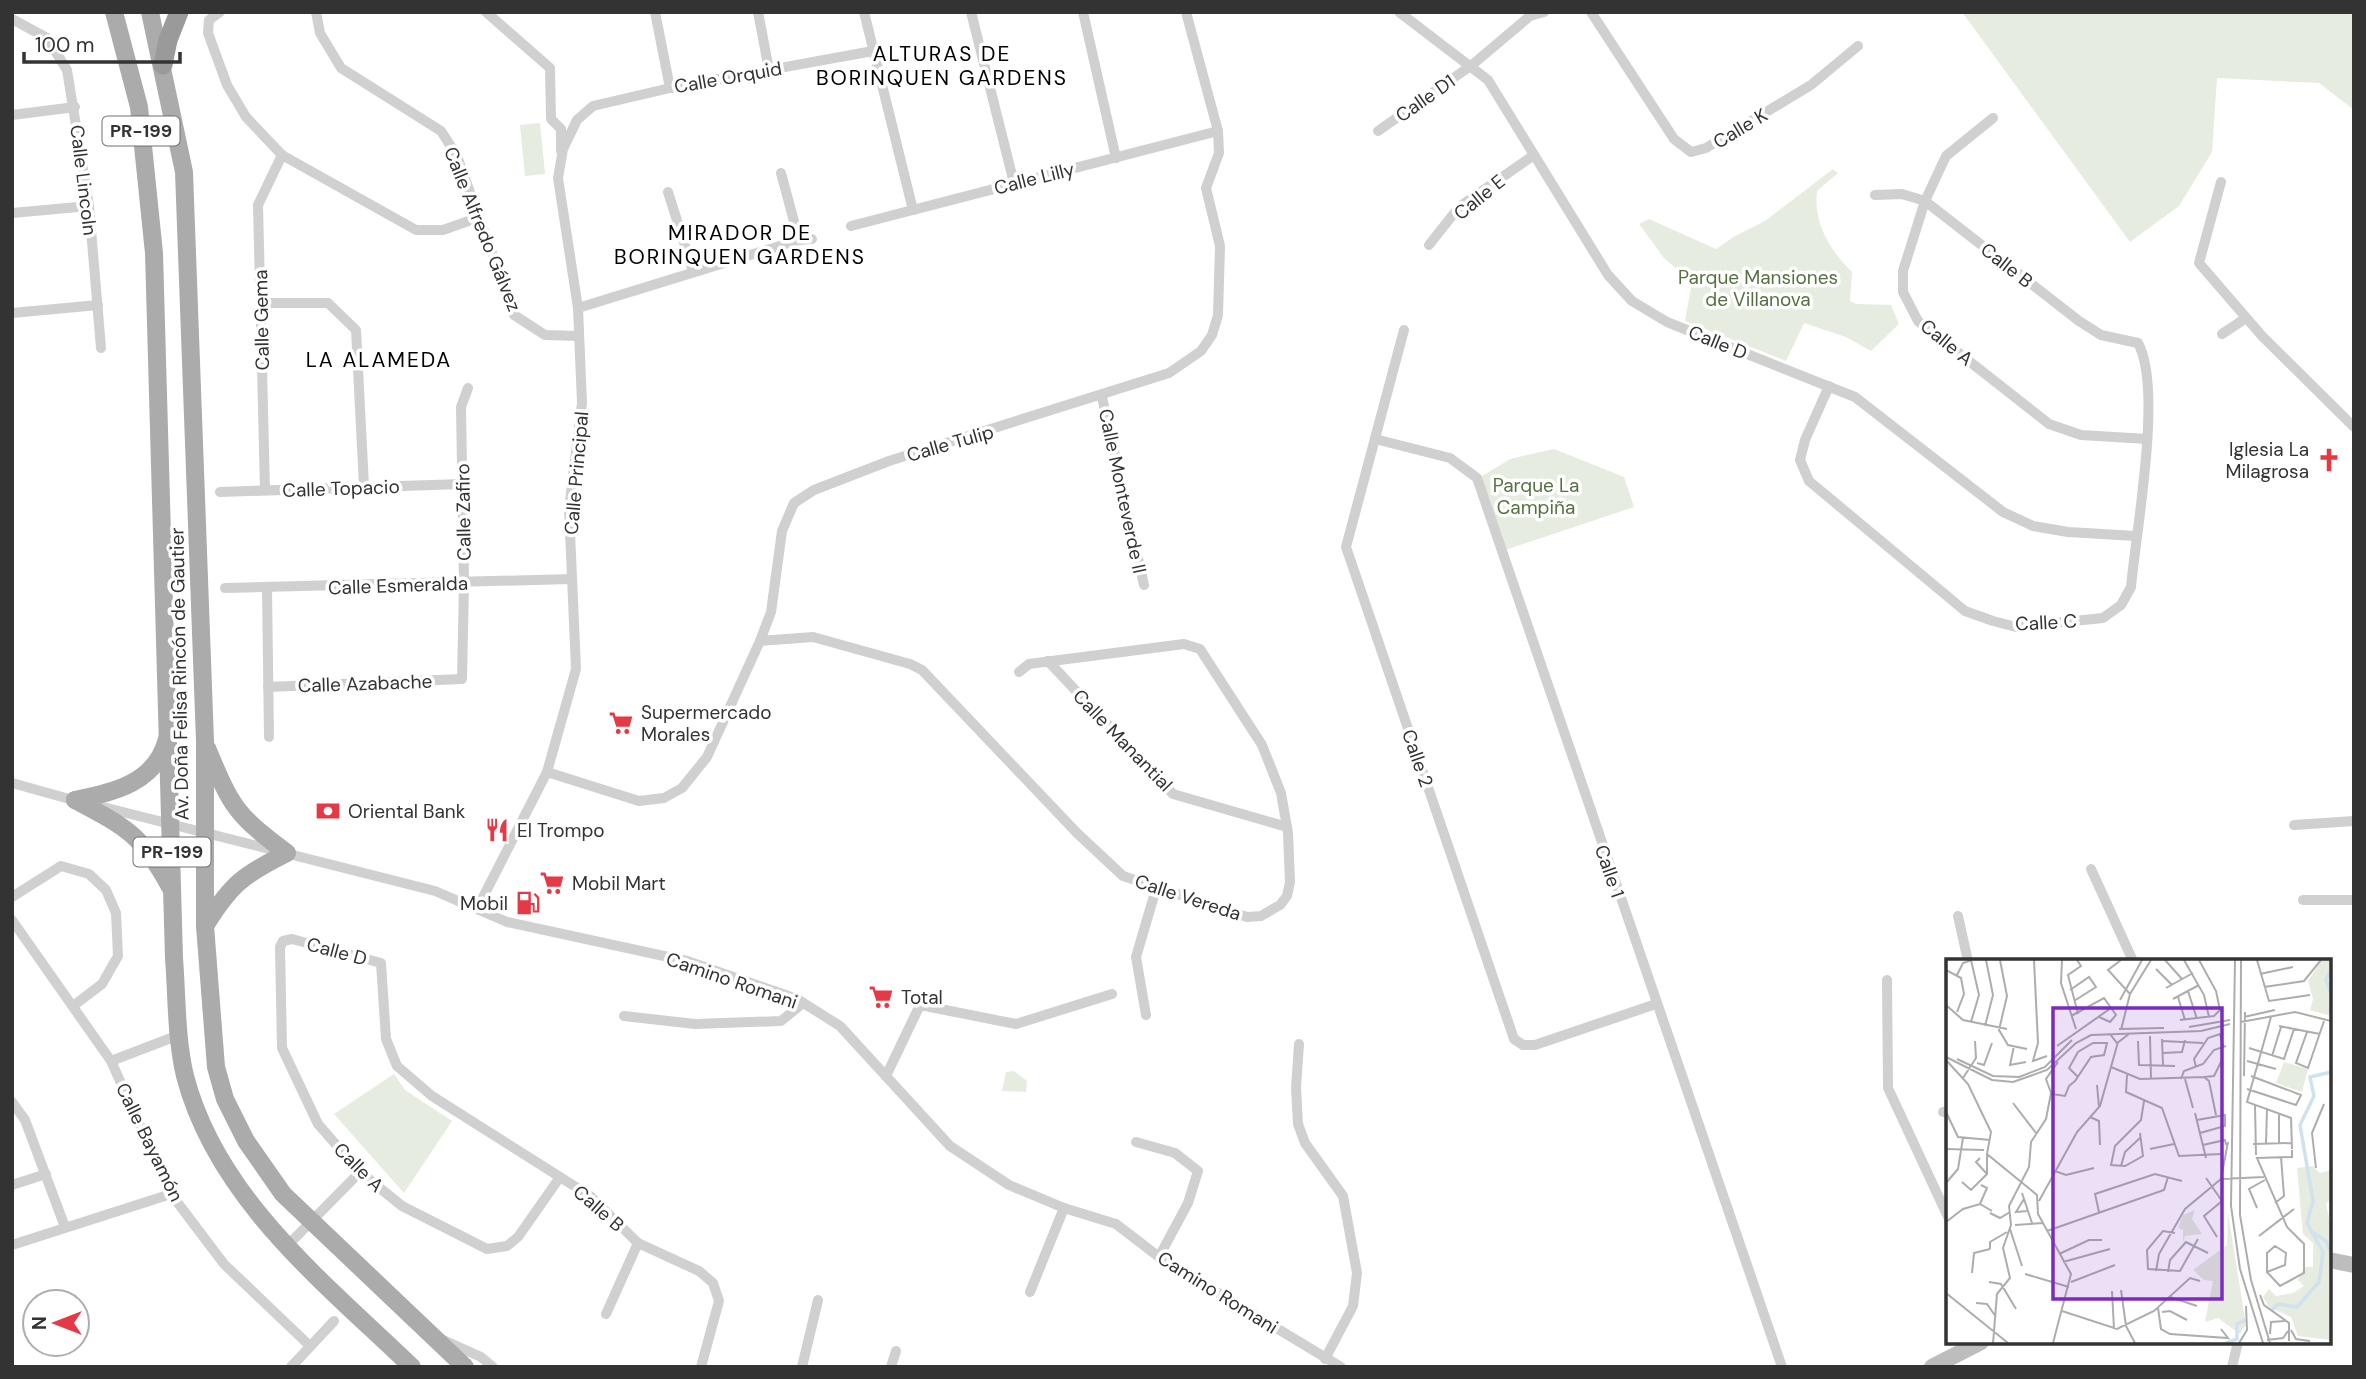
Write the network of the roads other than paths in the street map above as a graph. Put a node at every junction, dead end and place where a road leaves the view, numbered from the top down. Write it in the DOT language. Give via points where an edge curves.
graph roads {
  1 [pos="114,12"];
  2 [pos="150,12"];
  3 [pos="179,12"];
  4 [pos="220,12"];
  5 [pos="316,12"];
  6 [pos="486,12"];
  7 [pos="655,12"];
  8 [pos="758,12"];
  9 [pos="864,12"];
  10 [pos="971,12"];
  11 [pos="1083,12"];
  12 [pos="1186,12"];
  13 [pos="1399,12"];
  14 [pos="1544,12"];
  15 [pos="1591,12"];
  16 [pos="12,19"];
  17 [pos="1858,46"];
  18 [pos="873,51"];
  19 [pos="163,65"];
  20 [pos="1472,65"];
  21 [pos="769,70"];
  22 [pos="670,88"];
  23 [pos="75,107"];
  24 [pos="586,112"];
  25 [pos="12,115"];
  26 [pos="1993,118"];
  27 [pos="1218,131"];
  28 [pos="1378,131"];
  29 [pos="282,155"];
  30 [pos="1534,155"];
  31 [pos="1116,158"];
  32 [pos="561,161"];
  33 [pos="781,173"];
  34 [pos="2221,182"];
  35 [pos="1014,183"];
  36 [pos="668,191"];
  37 [pos="1875,195"];
  38 [pos="1925,201"];
  39 [pos="89,206"];
  40 [pos="913,210"];
  41 [pos="12,213"];
  42 [pos="477,218"];
  43 [pos="851,226"];
  44 [pos="812,239"];
  45 [pos="799,240"];
  46 [pos="1429,245"];
  47 [pos="694,271"];
  48 [pos="260,303"];
  49 [pos="98,305"];
  50 [pos="578,308"];
  51 [pos="12,313"];
  52 [pos="2246,318"];
  53 [pos="1404,330"];
  54 [pos="2222,334"];
  55 [pos="579,336"];
  56 [pos="2138,343"];
  57 [pos="100,348"];
  58 [pos="1829,386"];
  59 [pos="468,388"];
  60 [pos="1102,397"];
  61 [pos="2353,424"];
  62 [pos="1376,439"];
  63 [pos="2147,439"];
  64 [pos="462,484"];
  65 [pos="364,486"];
  66 [pos="265,490"];
  67 [pos="220,492"];
  68 [pos="2136,536"];
  69 [pos="570,579"];
  70 [pos="464,583"];
  71 [pos="1144,585"];
  72 [pos="225,588"];
  73 [pos="267,588"];
  74 [pos="760,641"];
  75 [pos="1048,661"];
  76 [pos="1019,672"];
  77 [pos="462,679"];
  78 [pos="268,687"];
  79 [pos="168,729"];
  80 [pos="269,737"];
  81 [pos="205,741"];
  82 [pos="547,772"];
  83 [pos="12,783"];
  84 [pos="75,800"];
  85 [pos="2354,821"];
  86 [pos="172,825"];
  87 [pos="2294,825"];
  88 [pos="1287,827"];
  89 [pos="197,831"];
  90 [pos="287,853"];
  91 [pos="2091,869"];
  92 [pos="1156,889"];
  93 [pos="172,890"];
  94 [pos="12,897"];
  95 [pos="2303,900"];
  96 [pos="2354,900"];
  97 [pos="478,907"];
  98 [pos="1958,916"];
  99 [pos="12,920"];
  100 [pos="205,926"];
  101 [pos="292,939"];
  102 [pos="1968,959"];
  103 [pos="2132,959"];
  104 [pos="381,962"];
  105 [pos="1887,980"];
  106 [pos="1112,994"];
  107 [pos="803,1003"];
  108 [pos="1656,1004"];
  109 [pos="73,1006"];
  110 [pos="1146,1015"];
  111 [pos="624,1016"];
  112 [pos="179,1035"];
  113 [pos="1298,1044"];
  114 [pos="111,1061"];
  115 [pos="886,1076"];
  116 [pos="12,1102"];
  117 [pos="1136,1142"];
  118 [pos="359,1172"];
  119 [pos="46,1174"];
  120 [pos="560,1177"];
  121 [pos="12,1185"];
  122 [pos="171,1194"];
  123 [pos="1064,1208"];
  124 [pos="1946,1213"];
  125 [pos="310,1222"];
  126 [pos="65,1227"];
  127 [pos="638,1243"];
  128 [pos="12,1245"];
  129 [pos="286,1247"];
  130 [pos="1159,1256"];
  131 [pos="2331,1260"];
  132 [pos="2354,1265"];
  133 [pos="1030,1292"];
  134 [pos="818,1300"];
  135 [pos="606,1314"];
  136 [pos="334,1321"];
  137 [pos="432,1335"];
  138 [pos="1976,1344"];
  139 [pos="2238,1344"];
  140 [pos="310,1346"];
  141 [pos="895,1351"];
  142 [pos="1325,1359"];
  143 [pos="291,1367"];
  144 [pos="412,1367"];
  145 [pos="465,1367"];
  146 [pos="493,1367"];
  147 [pos="701,1367"];
  148 [pos="802,1367"];
  149 [pos="891,1367"];
  150 [pos="1341,1367"];
  151 [pos="1782,1367"];
  152 [pos="1933,1367"];
  153 [pos="2232,1367"];
  1 -- 79 [label="main road, Av. Doña Felisa Rincón de Gautier / PR-199" via="139,107 154,253"];
  2 -- 19 [label="main road, Av. Doña Felisa Rincón de Gautier / PR-199"];
  3 -- 19 [label="highway"];
  4 -- 29 [label="street" via="209,20 208,33 227,85 246,117"];
  5 -- 42 [label="street, Calle Alfredo Gálvez" via="320,33 341,68 441,131 457,156"];
  6 -- 32 [label="street" via="550,68 551,119 561,129"];
  7 -- 22 [label="street"];
  8 -- 21 [label="street"];
  9 -- 18 [label="street"];
  10 -- 35 [label="street"];
  11 -- 31 [label="street"];
  12 -- 27 [label="street, Calle Tulip"];
  13 -- 20 [label="street, Calle D"];
  14 -- 20 [label="street" via="1530,16"];
  15 -- 17 [label="street, Calle K" via="1674,139 1690,152 1706,148 1811,85"];
  16 -- 23 [label="street, Calle Lincoln" via="47,38 67,70"];
  18 -- 21 [label="street, Calle Orquid"];
  18 -- 40 [label="street"];
  19 -- 81 [label="main road, Av. Doña Felisa Rincón de Gautier / PR-199" via="184,172"];
  20 -- 28 [label="street, Calle D1"];
  20 -- 30 [label="street, Calle D" via="1488,80"];
  21 -- 22 [label="street, Calle Orquid"];
  22 -- 24 [label="street, Calle Orquid" via="593,106"];
  23 -- 25 [label="street"];
  23 -- 39 [label="street, Calle Lincoln"];
  24 -- 32 [label="street, Calle Principal" via="577,120"];
  26 -- 38 [label="street, Calle A" via="1946,156"];
  27 -- 31 [label="street, Calle Lilly"];
  27 -- 60 [label="street, Calle Tulip" via="1219,153 1206,188 1220,246 1218,315 1212,335 1201,351 1169,373"];
  29 -- 42 [label="street" via="416,230 443,230"];
  29 -- 48 [label="street, Calle Gema" via="258,205"];
  30 -- 46 [label="street, Calle E" via="1460,207"];
  30 -- 58 [label="street, Calle D" via="1608,275 1632,301 1667,322"];
  31 -- 35 [label="street, Calle Lilly"];
  32 -- 50 [label="street, Calle Principal" via="558,178"];
  33 -- 45 [label="street"];
  34 -- 52 [label="street" via="2199,263"];
  35 -- 40 [label="street, Calle Lilly"];
  36 -- 47 [label="street"];
  37 -- 38 [label="street, Calle B" via="1902,194"];
  38 -- 56 [label="street, Calle B" via="2079,321 2101,335"];
  38 -- 63 [label="street, Calle A" via="1903,271 1903,292 1918,321 2049,424 2081,435"];
  39 -- 41 [label="street"];
  39 -- 49 [label="street, Calle Lincoln"];
  40 -- 43 [label="street, Calle Lilly"];
  42 -- 55 [label="street, Calle Alfredo Gálvez" via="514,315 545,335"];
  44 -- 45 [label="street"];
  45 -- 47 [label="street"];
  47 -- 50 [label="street"];
  48 -- 65 [label="street" via="328,303 356,330"];
  48 -- 66 [label="street, Calle Gema"];
  49 -- 51 [label="street"];
  49 -- 57 [label="street, Calle Lincoln"];
  50 -- 55 [label="street, Calle Principal"];
  52 -- 54 [label="street"];
  52 -- 61 [label="street"];
  53 -- 62 [label="street, Calle 2"];
  55 -- 69 [label="street, Calle Principal" via="582,403 569,509"];
  56 -- 63 [label="street, Calle C" via="2145,355 2150,396"];
  58 -- 68 [label="street, Calle D" via="1855,397 2003,512 2045,528"];
  58 -- 68 [label="street, Calle C" via="1800,460 1809,481 1965,611 2015,627 2103,618 2122,605 2131,587"];
  59 -- 64 [label="street, Calle Zafiro" via="461,407"];
  60 -- 71 [label="street, Calle Monteverde II"];
  60 -- 74 [label="street, Calle Tulip" via="889,461 814,490 794,503 782,531 771,612"];
  62 -- 108 [label="street, Calle 1" via="1450,458 1476,478"];
  62 -- 108 [label="street, Calle 2" via="1346,547 1514,1039 1535,1045"];
  63 -- 68 [label="street, Calle C"];
  64 -- 65 [label="street, Calle Topacio"];
  64 -- 70 [label="street, Calle Zafiro"];
  65 -- 66 [label="street, Calle Topacio"];
  66 -- 67 [label="street, Calle Topacio"];
  69 -- 70 [label="street, Calle Esmeralda"];
  69 -- 82 [label="street, Calle Principal" via="576,670"];
  70 -- 73 [label="street, Calle Esmeralda"];
  70 -- 77 [label="street, Calle Zafiro"];
  72 -- 73 [label="street, Calle Esmeralda"];
  73 -- 78 [label="street"];
  74 -- 82 [label="street, Calle Tulip" via="707,757 682,788 664,798 639,801"];
  74 -- 92 [label="street, Calle Vereda" via="813,637 922,670 1114,870"];
  75 -- 76 [label="street, Calle Vereda" via="1029,664"];
  75 -- 88 [label="street, Calle Manantial" via="1173,794"];
  75 -- 88 [label="street, Calle Vereda" via="1184,644 1200,649 1262,745 1281,793"];
  77 -- 78 [label="street, Calle Azabache"];
  78 -- 80 [label="street"];
  79 -- 84 [label="main road" via="157,761 140,780 111,793"];
  79 -- 86 [label="main road, Av. Doña Felisa Rincón de Gautier / PR-199"];
  81 -- 89 [label="main road, Av. Doña Felisa Rincón de Gautier / PR-199"];
  81 -- 90 [label="main road" via="230,803 245,822"];
  82 -- 97 [label="street, Calle Principal"];
  83 -- 84 [label="street, Camino Romani"];
  84 -- 86 [label="street, Camino Romani"];
  84 -- 93 [label="main road" via="121,824 152,853"];
  85 -- 87 [label="street"];
  86 -- 89 [label="street, Camino Romani"];
  86 -- 93 [label="main road, Av. Doña Felisa Rincón de Gautier / PR-199"];
  88 -- 92 [label="street, Calle Vereda" via="1290,882 1287,897 1271,913 1247,917"];
  89 -- 90 [label="street, Camino Romani"];
  89 -- 100 [label="main road, Av. Doña Felisa Rincón de Gautier / PR-199"];
  90 -- 97 [label="street, Camino Romani" via="435,891"];
  90 -- 100 [label="main road" via="250,872 226,892"];
  91 -- 103 [label="street"];
  92 -- 110 [label="street" via="1136,957"];
  93 -- 112 [label="main road, Av. Doña Felisa Rincón de Gautier / PR-199"];
  94 -- 109 [label="street" via="61,866 89,874 106,890 116,913 118,956 102,984"];
  95 -- 96 [label="street"];
  97 -- 107 [label="street, Camino Romani" via="507,922 687,961"];
  98 -- 102 [label="street"];
  99 -- 109 [label="street, Calle Bayamón"];
  100 -- 125 [label="main road, Av. Doña Felisa Rincón de Gautier / PR-199" via="211,1031 225,1099 246,1141 283,1194"];
  101 -- 104 [label="street, Calle D"];
  101 -- 118 [label="street, Calle A" via="280,947 282,1048 318,1124"];
  104 -- 120 [label="street, Calle B" via="386,1039 397,1066 432,1096"];
  105 -- 124 [label="street" via="1888,1088"];
  106 -- 115 [label="street" via="1016,1024 920,1005"];
  107 -- 111 [label="street" via="781,1021 695,1024"];
  107 -- 115 [label="street, Camino Romani" via="840,1026"];
  108 -- 151 [label="street, Calle 1"];
  109 -- 114 [label="street, Calle Bayamón"];
  112 -- 114 [label="street"];
  112 -- 129 [label="main road, Av. Doña Felisa Rincón de Gautier / PR-199" via="185,1075 204,1128 258,1216"];
  113 -- 142 [label="street" via="1298,1124 1305,1143 1343,1196 1357,1273 1353,1306"];
  114 -- 122 [label="street, Calle Bayamón"];
  115 -- 123 [label="street, Camino Romani" via="950,1146 1009,1185"];
  116 -- 119 [label="street" via="25,1120"];
  117 -- 130 [label="street" via="1175,1153 1198,1171 1188,1203"];
  118 -- 120 [label="street, Calle A" via="402,1206 487,1249 507,1246 518,1237"];
  118 -- 125 [label="street"];
  119 -- 121 [label="street"];
  119 -- 126 [label="street"];
  120 -- 127 [label="street, Calle B" via="590,1196"];
  122 -- 126 [label="street"];
  122 -- 140 [label="street, Calle Bayamón" via="224,1264"];
  123 -- 130 [label="street, Camino Romani" via="1116,1224"];
  123 -- 133 [label="street"];
  125 -- 129 [label="street"];
  125 -- 137 [label="main road, Av. Doña Felisa Rincón de Gautier / PR-199"];
  126 -- 128 [label="street"];
  127 -- 135 [label="street"];
  127 -- 147 [label="street, Calle B" via="699,1270 713,1283 719,1301"];
  129 -- 144 [label="main road, Av. Doña Felisa Rincón de Gautier / PR-199"];
  130 -- 142 [label="street, Camino Romani"];
  131 -- 132 [label="street"];
  134 -- 148 [label="street"];
  136 -- 140 [label="street"];
  137 -- 145 [label="main road, Av. Doña Felisa Rincón de Gautier / PR-199"];
  137 -- 146 [label="street"];
  138 -- 152 [label="street"];
  139 -- 153 [label="street"];
  140 -- 143 [label="street"];
  141 -- 149 [label="street"];
  142 -- 150 [label="street, Camino Romani"];
}
